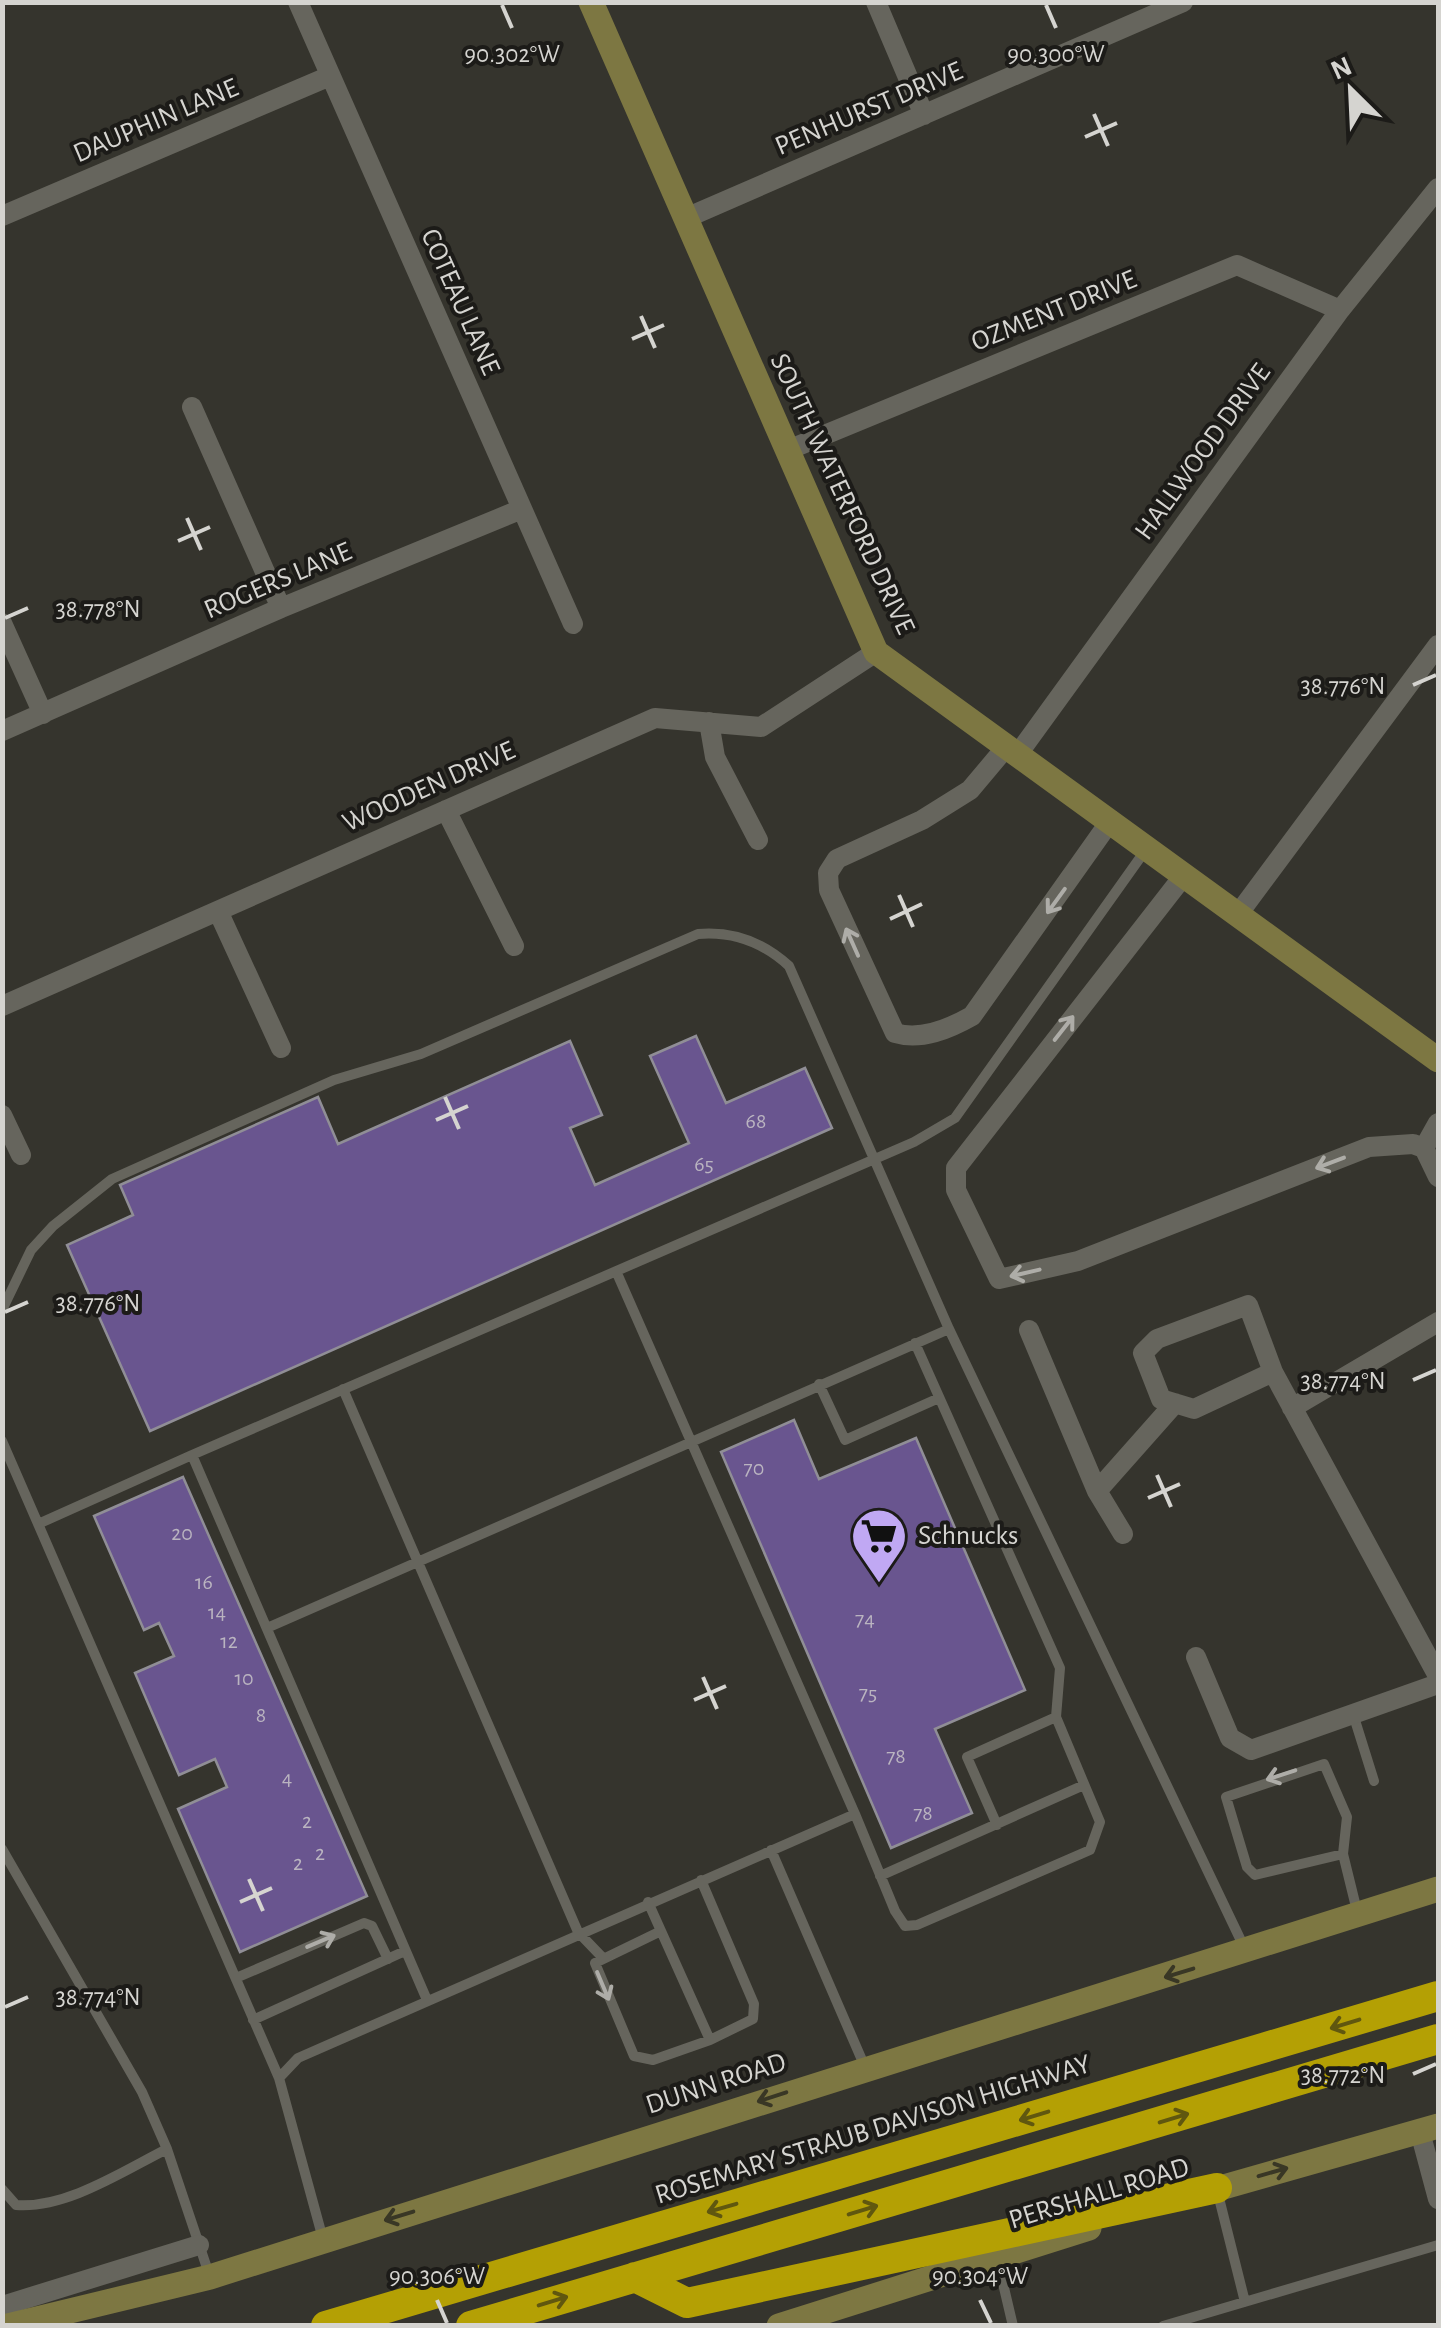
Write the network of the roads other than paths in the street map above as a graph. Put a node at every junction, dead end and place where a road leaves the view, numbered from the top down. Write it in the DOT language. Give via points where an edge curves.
graph roads {
  1 [pos="298,2"];
  2 [pos="592,2"];
  3 [pos="876,2"];
  4 [pos="1184,2"];
  5 [pos="330,76"];
  6 [pos="924,115"];
  7 [pos="1438,188"];
  8 [pos="2,216"];
  9 [pos="686,218"];
  10 [pos="1340,310"];
  11 [pos="192,407"];
  12 [pos="788,450"];
  13 [pos="522,509"];
  14 [pos="281,608"];
  15 [pos="2,623"];
  16 [pos="573,624"];
  17 [pos="1438,644"];
  18 [pos="876,652"];
  19 [pos="42,714"];
  20 [pos="709,722"];
  21 [pos="2,731"];
  22 [pos="1013,750"];
  23 [pos="446,810"];
  24 [pos="1111,820"];
  25 [pos="758,840"];
  26 [pos="1148,847"];
  27 [pos="1185,874"];
  28 [pos="218,910"];
  29 [pos="1238,913"];
  30 [pos="514,946"];
  31 [pos="2,1006"];
  32 [pos="281,1048"];
  33 [pos="1438,1060"];
  34 [pos="2,1115"];
  35 [pos="1438,1123"];
  36 [pos="1424,1148"];
  37 [pos="22,1156"];
  38 [pos="876,1158"];
  39 [pos="1438,1178"];
  40 [pos="616,1271"];
  41 [pos="2,1310"];
  42 [pos="1438,1322"];
  43 [pos="949,1329"];
  44 [pos="1029,1330"];
  45 [pos="915,1344"];
  46 [pos="1273,1372"];
  47 [pos="819,1384"];
  48 [pos="344,1389"];
  49 [pos="940,1398"];
  50 [pos="1174,1403"];
  51 [pos="1292,1408"];
  52 [pos="690,1439"];
  53 [pos="2,1441"];
  54 [pos="192,1455"];
  55 [pos="1098,1490"];
  56 [pos="38,1524"];
  57 [pos="1124,1534"];
  58 [pos="419,1560"];
  59 [pos="266,1628"];
  60 [pos="1438,1629"];
  61 [pos="1417,1637"];
  62 [pos="1196,1657"];
  63 [pos="1438,1680"];
  64 [pos="1354,1716"];
  65 [pos="1056,1717"];
  66 [pos="1374,1781"];
  67 [pos="1084,1785"];
  68 [pos="854,1814"];
  69 [pos="997,1824"];
  70 [pos="2,1850"];
  71 [pos="771,1850"];
  72 [pos="1343,1850"];
  73 [pos="880,1876"];
  74 [pos="700,1880"];
  75 [pos="1438,1889"];
  76 [pos="648,1902"];
  77 [pos="1358,1916"];
  78 [pos="661,1931"];
  79 [pos="578,1932"];
  80 [pos="405,1951"];
  81 [pos="1246,1953"];
  82 [pos="602,1958"];
  83 [pos="388,1959"];
  84 [pos="236,1978"];
  85 [pos="1438,1996"];
  86 [pos="427,2000"];
  87 [pos="253,2020"];
  88 [pos="1438,2039"];
  89 [pos="710,2040"];
  90 [pos="865,2067"];
  91 [pos="278,2078"];
  92 [pos="1429,2129"];
  93 [pos="167,2149"];
  94 [pos="1217,2188"];
  95 [pos="2,2190"];
  96 [pos="1438,2199"];
  97 [pos="323,2239"];
  98 [pos="199,2245"];
  99 [pos="1438,2245"];
  100 [pos="997,2257"];
  101 [pos="210,2277"];
  102 [pos="635,2277"];
  103 [pos="1245,2302"];
  104 [pos="2,2306"];
  105 [pos="822,2319"];
  106 [pos="8,2326"];
  107 [pos="326,2326"];
  108 [pos="471,2326"];
  109 [pos="779,2326"];
  110 [pos="1013,2326"];
  111 [pos="1163,2326"];
  1 -- 5 [label="street, COTEAU LANE"];
  2 -- 9 [label="street, SOUTH WATERFORD DRIVE"];
  3 -- 6 [label="street"];
  4 -- 6 [label="street, PENHURST DRIVE"];
  5 -- 8 [label="street, DAUPHIN LANE"];
  5 -- 13 [label="street, COTEAU LANE"];
  6 -- 9 [label="street, PENHURST DRIVE"];
  7 -- 10 [label="street, HALLWOOD DRIVE"];
  9 -- 12 [label="street, SOUTH WATERFORD DRIVE"];
  10 -- 12 [label="street, OZMENT DRIVE" via="1237,265"];
  10 -- 22 [label="street, HALLWOOD DRIVE"];
  11 -- 14 [label="street"];
  12 -- 18 [label="street, SOUTH WATERFORD DRIVE"];
  13 -- 14 [label="street, ROGERS LANE"];
  13 -- 16 [label="street, COTEAU LANE"];
  14 -- 19 [label="street, ROGERS LANE"];
  15 -- 19 [label="street"];
  17 -- 29 [label="street"];
  18 -- 20 [label="street, WOODEN DRIVE" via="760,727"];
  18 -- 22 [label="street, SOUTH WATERFORD DRIVE"];
  19 -- 21 [label="street, ROGERS LANE"];
  20 -- 23 [label="street, WOODEN DRIVE" via="654,718"];
  20 -- 25 [label="street" via="715,757"];
  22 -- 24 [label="street, SOUTH WATERFORD DRIVE"];
  24 -- 22 [label="street, HALLWOOD DRIVE, one-way" via="972,1016 926,1034 895,1032 829,890 828,873 837,860 970,790"];
  23 -- 28 [label="street, WOODEN DRIVE"];
  23 -- 30 [label="street"];
  24 -- 26 [label="street, SOUTH WATERFORD DRIVE"];
  26 -- 27 [label="street, SOUTH WATERFORD DRIVE"];
  26 -- 38 [label="lane" via="954,1118"];
  27 -- 29 [label="street, SOUTH WATERFORD DRIVE"];
  36 -- 27 [label="street, one-way" via="1369,1147 1078,1261 998,1279 956,1190 956,1168"];
  28 -- 31 [label="street, WOODEN DRIVE"];
  28 -- 32 [label="street"];
  29 -- 33 [label="street, SOUTH WATERFORD DRIVE"];
  34 -- 37 [label="street"];
  35 -- 36 [label="street"];
  36 -- 39 [label="street"];
  38 -- 40 [label="lane"];
  38 -- 41 [label="lane" via="790,966 754,942 698,934 421,1054 334,1080 112,1179 30,1250"];
  38 -- 43 [label="lane"];
  40 -- 48 [label="lane"];
  40 -- 52 [label="lane"];
  42 -- 51 [label="street"];
  43 -- 45 [label="lane"];
  43 -- 81 [label="lane"];
  44 -- 55 [label="street"];
  45 -- 47 [label="lane"];
  45 -- 49 [label="lane"];
  46 -- 50 [label="street" via="1194,1409"];
  46 -- 50 [label="street" via="1248,1305 1234,1308 1157,1338 1143,1353 1161,1399"];
  46 -- 51 [label="street"];
  47 -- 49 [label="lane" via="845,1440"];
  47 -- 52 [label="lane"];
  48 -- 54 [label="lane"];
  48 -- 58 [label="lane"];
  49 -- 65 [label="lane" via="1060,1668"];
  50 -- 55 [label="street"];
  51 -- 61 [label="street"];
  52 -- 58 [label="lane"];
  52 -- 68 [label="lane"];
  53 -- 56 [label="lane"];
  54 -- 56 [label="lane"];
  54 -- 59 [label="lane"];
  55 -- 57 [label="street"];
  56 -- 84 [label="lane"];
  58 -- 59 [label="lane"];
  58 -- 79 [label="lane"];
  59 -- 80 [label="lane"];
  60 -- 61 [label="street"];
  61 -- 63 [label="street"];
  62 -- 64 [label="street" via="1238,1746 1252,1750"];
  63 -- 64 [label="street"];
  64 -- 66 [label="lane"];
  65 -- 67 [label="lane"];
  65 -- 69 [label="lane" via="966,1758"];
  67 -- 69 [label="lane"];
  67 -- 73 [label="lane" via="1100,1822 1090,1850 917,1925 906,1926"];
  68 -- 71 [label="lane"];
  68 -- 73 [label="lane"];
  69 -- 73 [label="lane"];
  70 -- 93 [label="lane" via="142,2092"];
  71 -- 74 [label="lane"];
  71 -- 90 [label="lane"];
  72 -- 72 [label="lane, one-way" via="1347,1817 1328,1768 1319,1763 1226,1796 1251,1873"];
  72 -- 77 [label="lane"];
  74 -- 76 [label="lane"];
  74 -- 89 [label="lane" via="754,2004 747,2025"];
  75 -- 77 [label="street, DUNN ROAD"];
  76 -- 78 [label="lane"];
  76 -- 79 [label="lane"];
  77 -- 81 [label="street, DUNN ROAD"];
  78 -- 82 [label="lane"];
  78 -- 89 [label="lane"];
  79 -- 82 [label="lane"];
  79 -- 86 [label="lane"];
  80 -- 83 [label="lane"];
  80 -- 86 [label="lane"];
  81 -- 90 [label="street, DUNN ROAD, one-way"];
  82 -- 89 [label="lane, one-way" via="596,1971 634,2056 653,2060"];
  84 -- 83 [label="lane, one-way" via="364,1923"];
  83 -- 87 [label="lane"];
  84 -- 87 [label="lane"];
  85 -- 107 [label="highway, ROSEMARY STRAUB DAVISON HIGHWAY, one-way"];
  86 -- 91 [label="lane" via="298,2058"];
  87 -- 91 [label="lane"];
  102 -- 88 [label="highway, one-way"];
  90 -- 97 [label="street, DUNN ROAD, one-way"];
  91 -- 97 [label="lane"];
  94 -- 92 [label="street, PERSHALL ROAD, one-way"];
  92 -- 96 [label="street"];
  93 -- 95 [label="lane" via="89,2187 29,2206 16,2206"];
  93 -- 98 [label="lane"];
  94 -- 100 [label="street, PERSHALL ROAD"];
  94 -- 102 [label="highway" via="687,2303"];
  94 -- 103 [label="lane"];
  97 -- 101 [label="street, DUNN ROAD"];
  98 -- 101 [label="lane"];
  98 -- 104 [label="street"];
  99 -- 103 [label="lane"];
  100 -- 105 [label="street, PERSHALL ROAD"];
  100 -- 110 [label="lane"];
  101 -- 106 [label="street, DUNN ROAD"];
  108 -- 102 [label="highway, one-way"];
  103 -- 111 [label="lane"];
  105 -- 109 [label="street, PERSHALL ROAD"];
}
